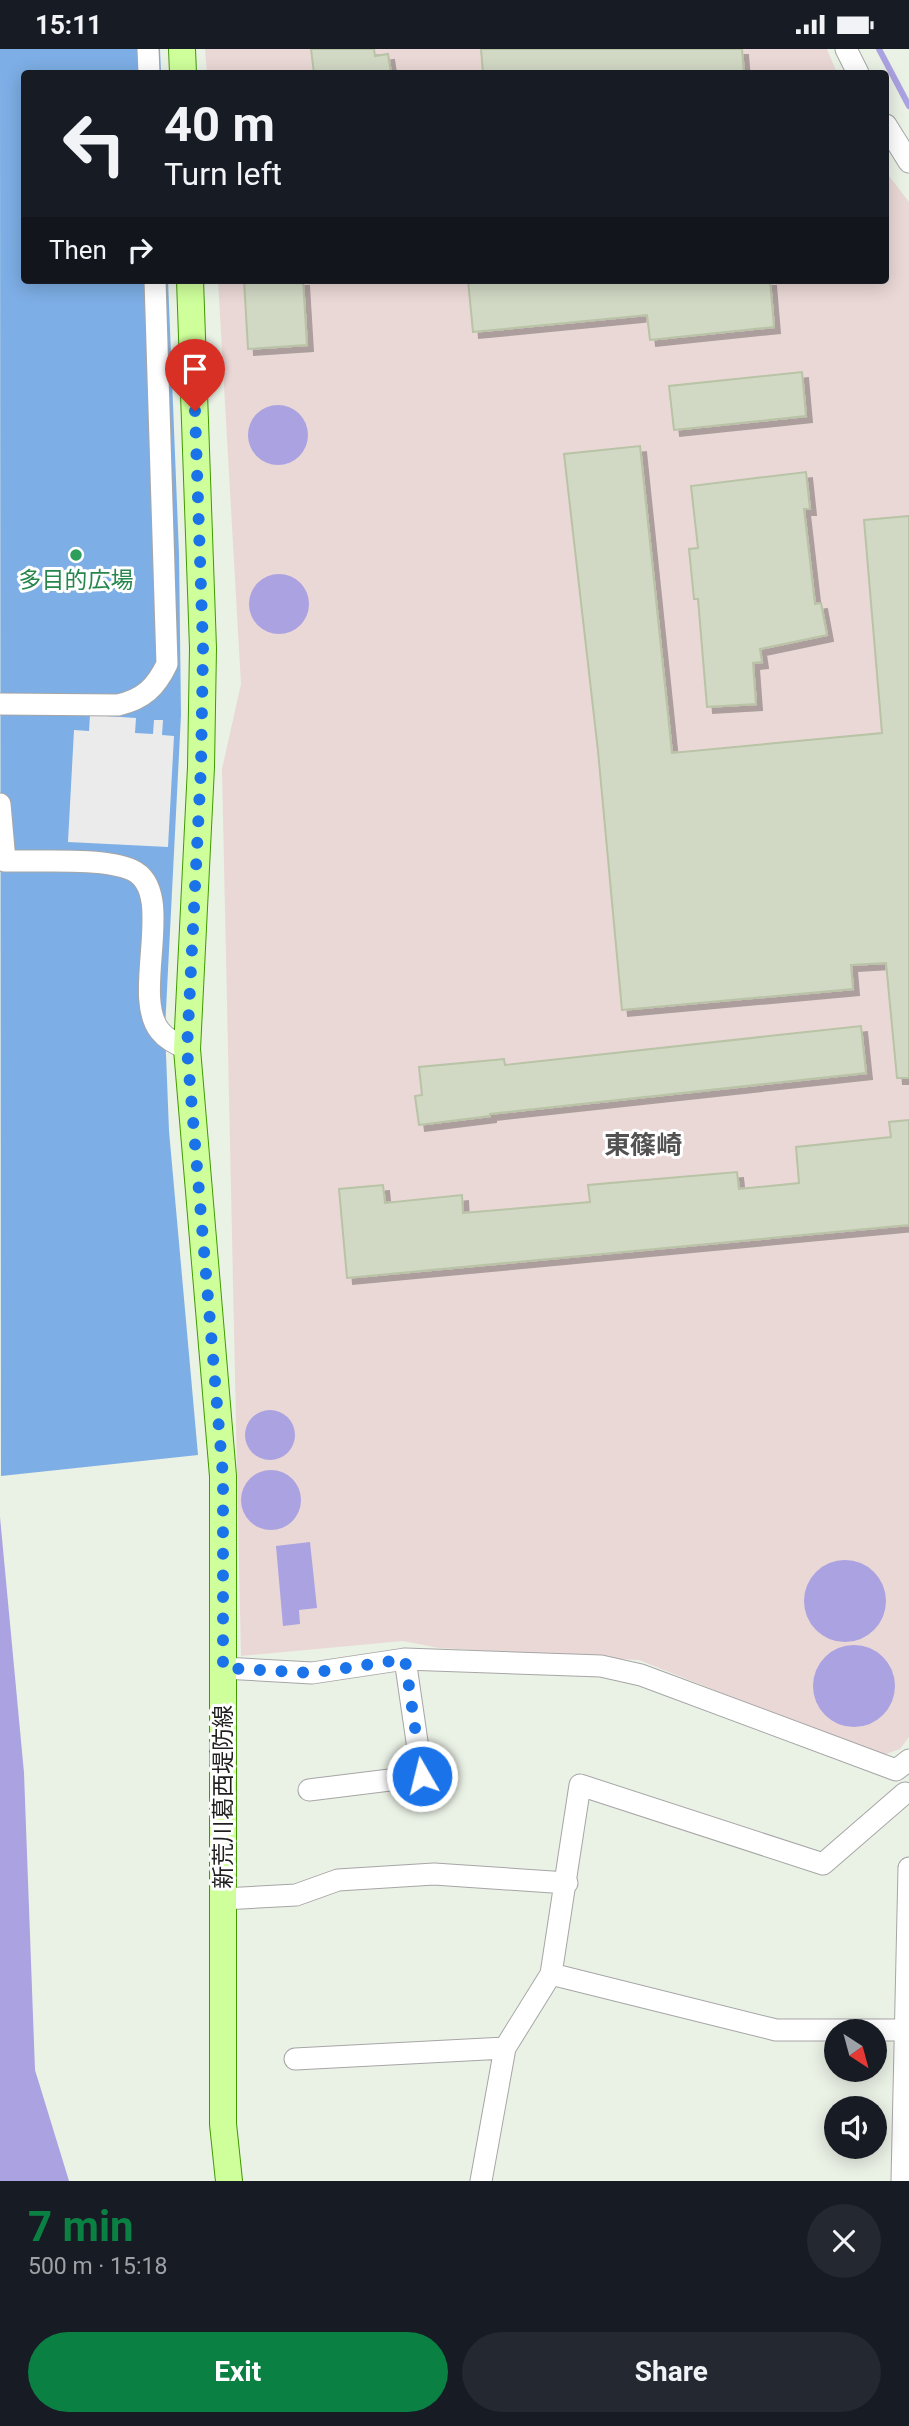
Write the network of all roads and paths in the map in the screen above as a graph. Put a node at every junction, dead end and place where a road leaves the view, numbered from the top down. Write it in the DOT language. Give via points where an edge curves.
graph roads {
  1 [pos="148,49"];
  2 [pos="183,49"];
  3 [pos="846,49"];
  4 [pos="149,70"];
  5 [pos="183,70"];
  6 [pos="856,70"];
  7 [pos="889,130"];
  8 [pos="909,162"];
  9 [pos="155,284"];
  10 [pos="190,284"];
  11 [pos="0,704"];
  12 [pos="0,804"];
  13 [pos="187,1049"];
  14 [pos="405,1659"];
  15 [pos="223,1668"];
  16 [pos="903,1765"];
  17 [pos="309,1790"];
  18 [pos="907,1798"];
  19 [pos="909,1868"];
  20 [pos="567,1882"];
  21 [pos="223,1899"];
  22 [pos="551,1974"];
  23 [pos="905,2030"];
  24 [pos="505,2048"];
  25 [pos="295,2059"];
  26 [pos="229,2181"];
  27 [pos="481,2181"];
  28 [pos="902,2181"];
  1 -- 4 [label="street"];
  2 -- 5 [label="main road"];
  3 -- 6 [label="street"];
  7 -- 8 [label="street"];
  9 -- 11 [label="street" via="167,664 157,685 137,701 118,705"];
  10 -- 13 [label="main road, 新荒川葛西堤防線" via="203,648"];
  12 -- 13 [label="street" via="5,861 117,865 140,874 153,897 149,1011 159,1031"];
  13 -- 15 [label="main road, 新荒川葛西堤防線" via="223,1476"];
  14 -- 15 [label="street" via="312,1673"];
  14 -- 16 [label="street" via="601,1666 641,1675"];
  14 -- 17 [label="street" via="422,1776"];
  15 -- 21 [label="main road, 新荒川葛西堤防線"];
  16 -- 18 [label="street"];
  18 -- 20 [label="street" via="823,1864 580,1786"];
  19 -- 23 [label="street"];
  20 -- 21 [label="street" via="434,1874 338,1880 296,1895"];
  20 -- 22 [label="street"];
  21 -- 26 [label="main road, 新荒川葛西堤防線" via="223,2124"];
  22 -- 23 [label="street" via="775,2030"];
  22 -- 24 [label="street"];
  23 -- 28 [label="street"];
  24 -- 25 [label="street"];
  24 -- 27 [label="street"];
}
